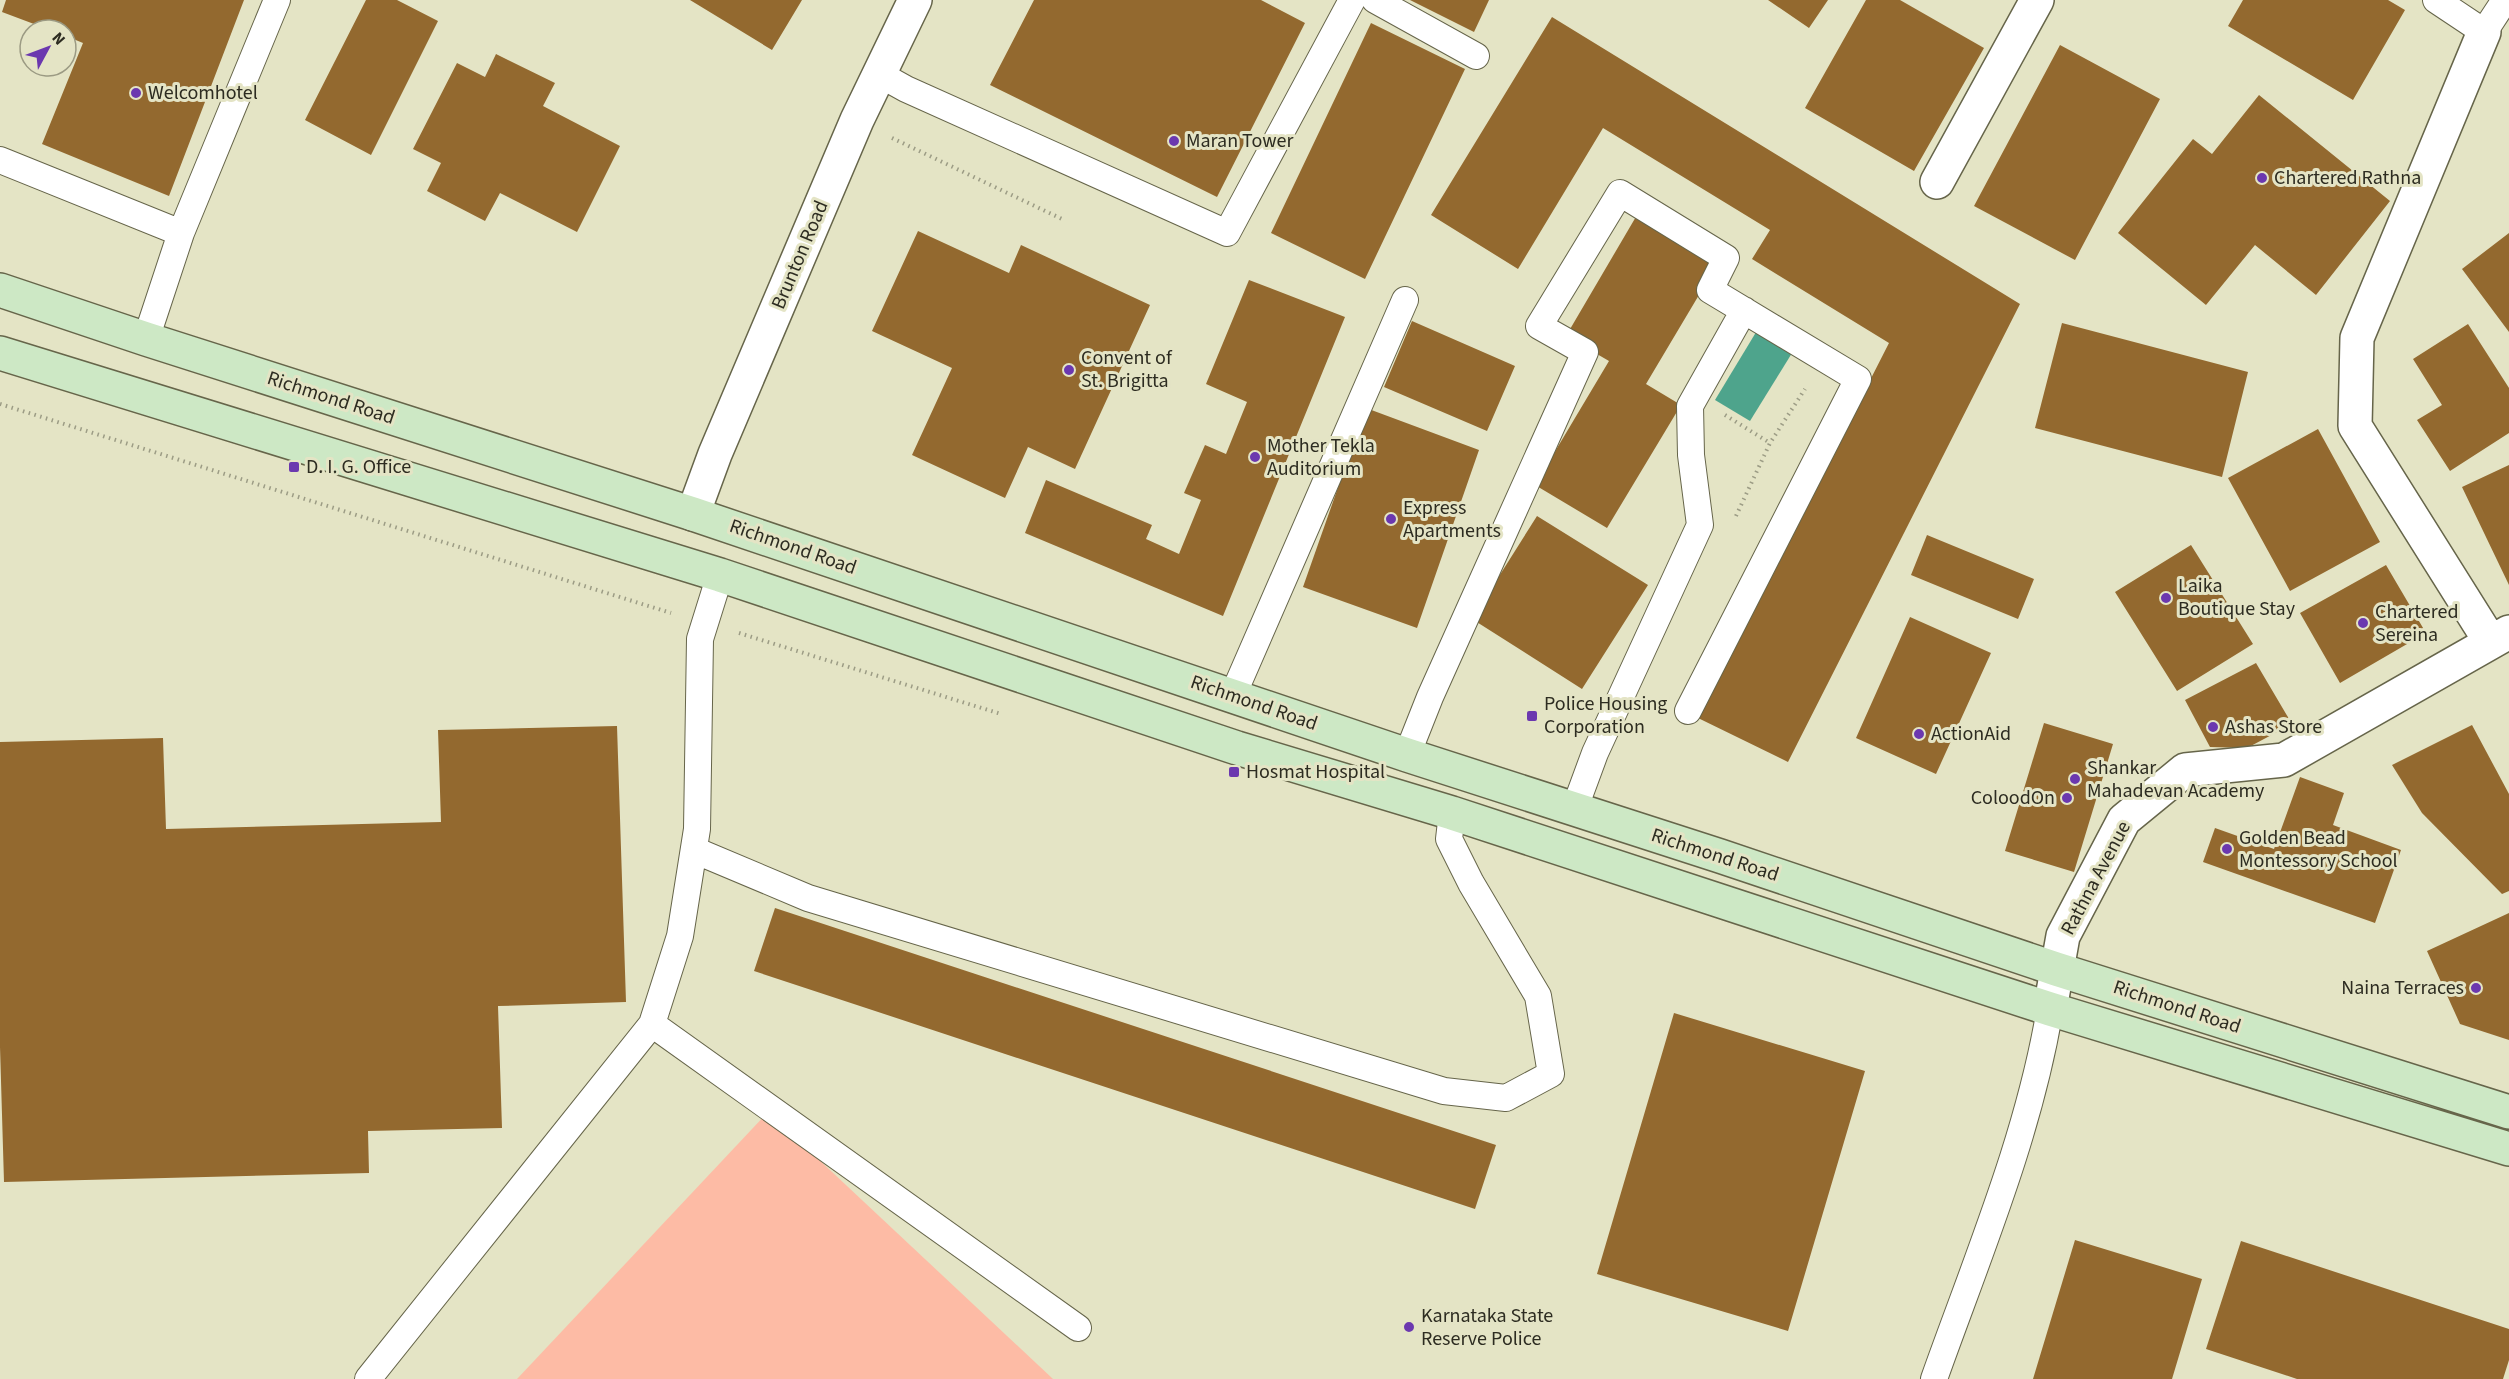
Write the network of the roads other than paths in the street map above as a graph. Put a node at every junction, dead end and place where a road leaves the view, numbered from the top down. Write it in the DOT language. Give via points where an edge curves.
graph roads {
  1 [pos="277,0"];
  2 [pos="915,0"];
  3 [pos="1352,0"];
  4 [pos="1375,0"];
  5 [pos="2037,0"];
  6 [pos="2436,0"];
  7 [pos="2505,0"];
  8 [pos="2484,32"];
  9 [pos="1476,56"];
  10 [pos="879,74"];
  11 [pos="0,160"];
  12 [pos="1937,182"];
  13 [pos="182,233"];
  14 [pos="0,290"];
  15 [pos="1405,300"];
  16 [pos="1744,310"];
  17 [pos="146,339"];
  18 [pos="0,353"];
  19 [pos="693,514"];
  20 [pos="684,565"];
  21 [pos="720,575"];
  22 [pos="2499,637"];
  23 [pos="1233,695"];
  24 [pos="1689,711"];
  25 [pos="1407,755"];
  26 [pos="1575,810"];
  27 [pos="1452,813"];
  28 [pos="694,850"];
  29 [pos="1720,856"];
  30 [pos="1708,896"];
  31 [pos="2056,969"];
  32 [pos="2050,1009"];
  33 [pos="652,1024"];
  34 [pos="2509,1112"];
  35 [pos="2509,1149"];
  36 [pos="1078,1328"];
  37 [pos="368,1379"];
  38 [pos="1934,1379"];
  1 -- 13 [label="lane"];
  2 -- 10 [label="street, Brunton Road"];
  3 -- 10 [label="lane" via="1227,233"];
  4 -- 9 [label="lane"];
  5 -- 12 [label="street"];
  6 -- 8 [label="lane"];
  7 -- 8 [label="lane"];
  8 -- 22 [label="street" via="2357,338 2355,426"];
  10 -- 19 [label="street, Brunton Road"];
  11 -- 13 [label="lane"];
  13 -- 17 [label="lane"];
  14 -- 17 [label="main road, Richmond Road"];
  15 -- 23 [label="lane"];
  16 -- 24 [label="lane" via="1858,379"];
  16 -- 25 [label="lane" via="1710,290 1726,258 1620,193 1539,326 1585,352"];
  16 -- 26 [label="lane" via="1690,406 1691,455 1700,525 1595,753"];
  17 -- 19 [label="main road, Richmond Road"];
  18 -- 20 [label="main road, Richmond Road"];
  19 -- 20 [label="main road"];
  19 -- 23 [label="main road, Richmond Road"];
  20 -- 21 [label="main road, Richmond Road"];
  21 -- 27 [label="main road, Richmond Road" via="1237,748"];
  21 -- 28 [label="lane" via="700,639"];
  22 -- 31 [label="street, Rathna Avenue" via="2284,760 2185,770 2124,820 2063,936"];
  23 -- 25 [label="main road, Richmond Road"];
  25 -- 26 [label="main road, Richmond Road"];
  26 -- 29 [label="main road, Richmond Road"];
  27 -- 28 [label="lane" via="1449,839 1538,996 1551,1074 1506,1098 1444,1090 808,898"];
  27 -- 30 [label="main road, Richmond Road"];
  28 -- 33 [label="lane" via="680,936"];
  29 -- 30 [label="main road"];
  29 -- 31 [label="main road, Richmond Road"];
  30 -- 32 [label="main road, Richmond Road"];
  31 -- 32 [label="street, Rathna Avenue"];
  31 -- 34 [label="main road, Richmond Road"];
  32 -- 35 [label="main road, Richmond Road"];
  32 -- 38 [label="lane" via="2025,1120"];
  33 -- 36 [label="lane"];
  33 -- 37 [label="lane"];
}
